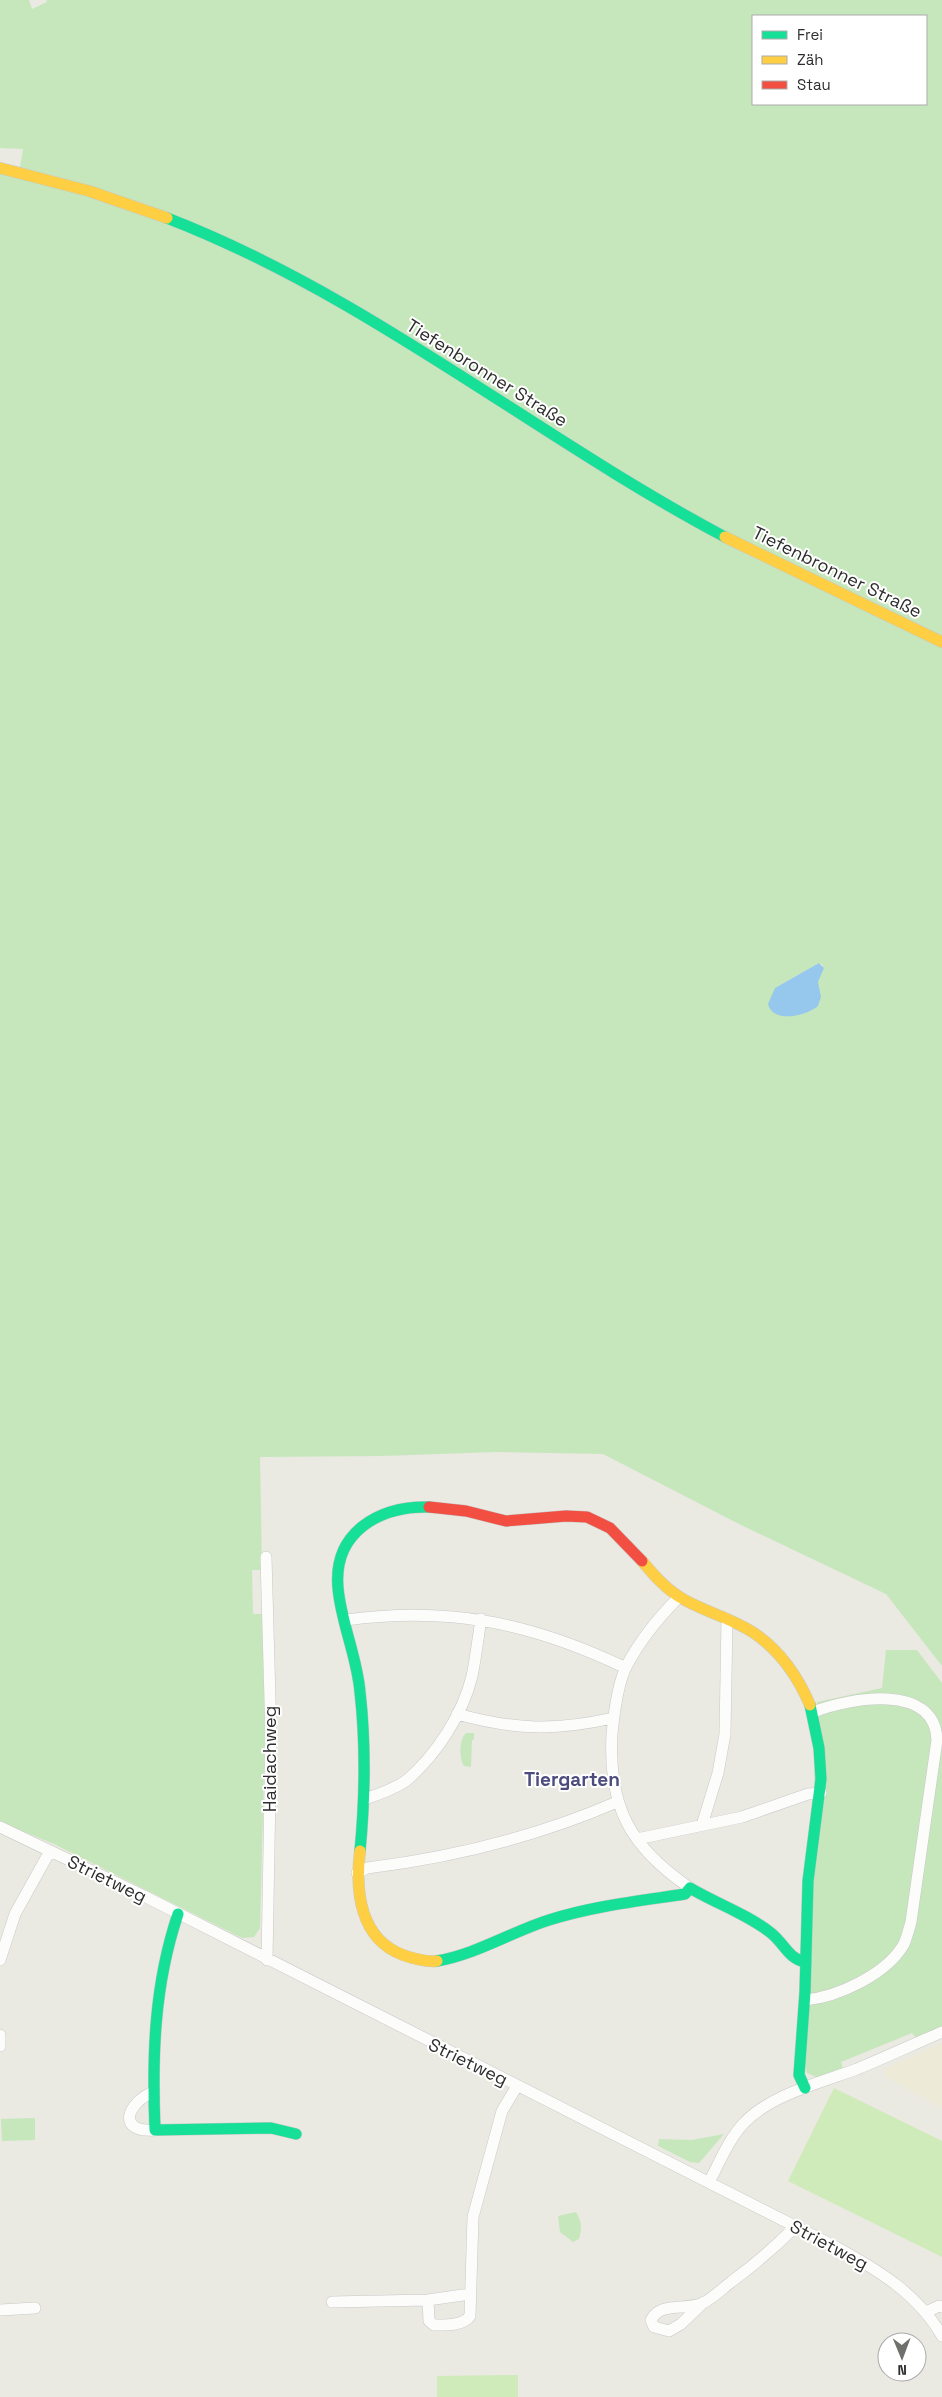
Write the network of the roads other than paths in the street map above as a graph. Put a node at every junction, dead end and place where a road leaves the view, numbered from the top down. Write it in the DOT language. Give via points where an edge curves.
graph roads {
  1 [pos="0,168"];
  2 [pos="942,642"];
  3 [pos="266,1557"];
  4 [pos="678,1597"];
  5 [pos="481,1619"];
  6 [pos="728,1619"];
  7 [pos="346,1620"];
  8 [pos="626,1668"];
  9 [pos="813,1712"];
  10 [pos="457,1714"];
  11 [pos="613,1718"];
  12 [pos="821,1793"];
  13 [pos="365,1799"];
  14 [pos="618,1802"];
  15 [pos="702,1825"];
  16 [pos="0,1827"];
  17 [pos="637,1839"];
  18 [pos="50,1851"];
  19 [pos="358,1873"];
  20 [pos="690,1888"];
  21 [pos="178,1914"];
  22 [pos="0,1960"];
  23 [pos="267,1960"];
  24 [pos="806,1962"];
  25 [pos="805,2000"];
  26 [pos="942,2032"];
  27 [pos="0,2035"];
  28 [pos="0,2046"];
  29 [pos="517,2086"];
  30 [pos="804,2088"];
  31 [pos="153,2092"];
  32 [pos="154,2130"];
  33 [pos="296,2134"];
  34 [pos="709,2182"];
  35 [pos="796,2227"];
  36 [pos="470,2294"];
  37 [pos="428,2300"];
  38 [pos="332,2302"];
  39 [pos="704,2302"];
  40 [pos="942,2307"];
  41 [pos="34,2308"];
  42 [pos="0,2310"];
  43 [pos="926,2312"];
  44 [pos="942,2336"];
  1 -- 2 [label="street, Tiefenbronner Straße" via="72,185 155,213 277,268 363,316 702,525"];
  3 -- 23 [label="street, Haidachweg" via="271,1735"];
  4 -- 6 [label="street"];
  4 -- 7 [label="street" via="629,1544 595,1520 562,1514 521,1522 500,1521 469,1511 414,1508 390,1511 371,1520 358,1529 342,1553 338,1590"];
  4 -- 8 [label="street"];
  5 -- 7 [label="street" via="427,1614"];
  5 -- 8 [label="street" via="557,1638"];
  5 -- 10 [label="street" via="472,1678"];
  6 -- 9 [label="street" via="764,1640 785,1662"];
  6 -- 15 [label="street" via="725,1638 725,1734 718,1773"];
  7 -- 13 [label="street" via="360,1691"];
  8 -- 11 [label="street"];
  9 -- 12 [label="street"];
  9 -- 25 [label="street" via="857,1700 908,1701 924,1709 931,1718 937,1740 911,1922 904,1944 876,1974 848,1987"];
  10 -- 11 [label="street" via="482,1721 562,1728"];
  10 -- 13 [label="street" via="431,1755 406,1781"];
  11 -- 14 [label="street" via="611,1764"];
  12 -- 15 [label="street" via="808,1794 742,1817"];
  12 -- 24 [label="street" via="810,1859"];
  13 -- 19 [label="street"];
  14 -- 17 [label="street"];
  14 -- 19 [label="street" via="532,1836 427,1860 367,1868"];
  15 -- 17 [label="street"];
  16 -- 18 [label="street, Strietweg"];
  17 -- 20 [label="street" via="660,1866"];
  18 -- 21 [label="street, Strietweg"];
  18 -- 22 [label="street" via="15,1914"];
  19 -- 20 [label="street" via="356,1891 361,1909 378,1941 410,1958 430,1961 454,1957 546,1920 597,1907 685,1894"];
  20 -- 24 [label="street" via="755,1922 775,1936 793,1959"];
  21 -- 23 [label="street, Strietweg"];
  21 -- 31 [label="street" via="168,1938 156,1992"];
  23 -- 29 [label="street, Strietweg"];
  24 -- 25 [label="street"];
  25 -- 30 [label="street" via="799,2075"];
  26 -- 30 [label="street"];
  27 -- 28 [label="street"];
  29 -- 34 [label="street, Strietweg"];
  29 -- 36 [label="street" via="502,2111 473,2217"];
  30 -- 34 [label="street" via="763,2107 744,2122"];
  31 -- 32 [label="street"];
  31 -- 32 [label="street" via="143,2096 128,2116 140,2130"];
  32 -- 33 [label="street" via="271,2128"];
  34 -- 35 [label="street, Strietweg"];
  35 -- 39 [label="street" via="762,2258"];
  35 -- 43 [label="street, Strietweg" via="880,2272"];
  36 -- 37 [label="street"];
  36 -- 37 [label="street" via="470,2316 458,2323 431,2324"];
  37 -- 38 [label="street"];
  40 -- 43 [label="street"];
  41 -- 42 [label="street"];
  43 -- 44 [label="street, Strietweg"];
}
